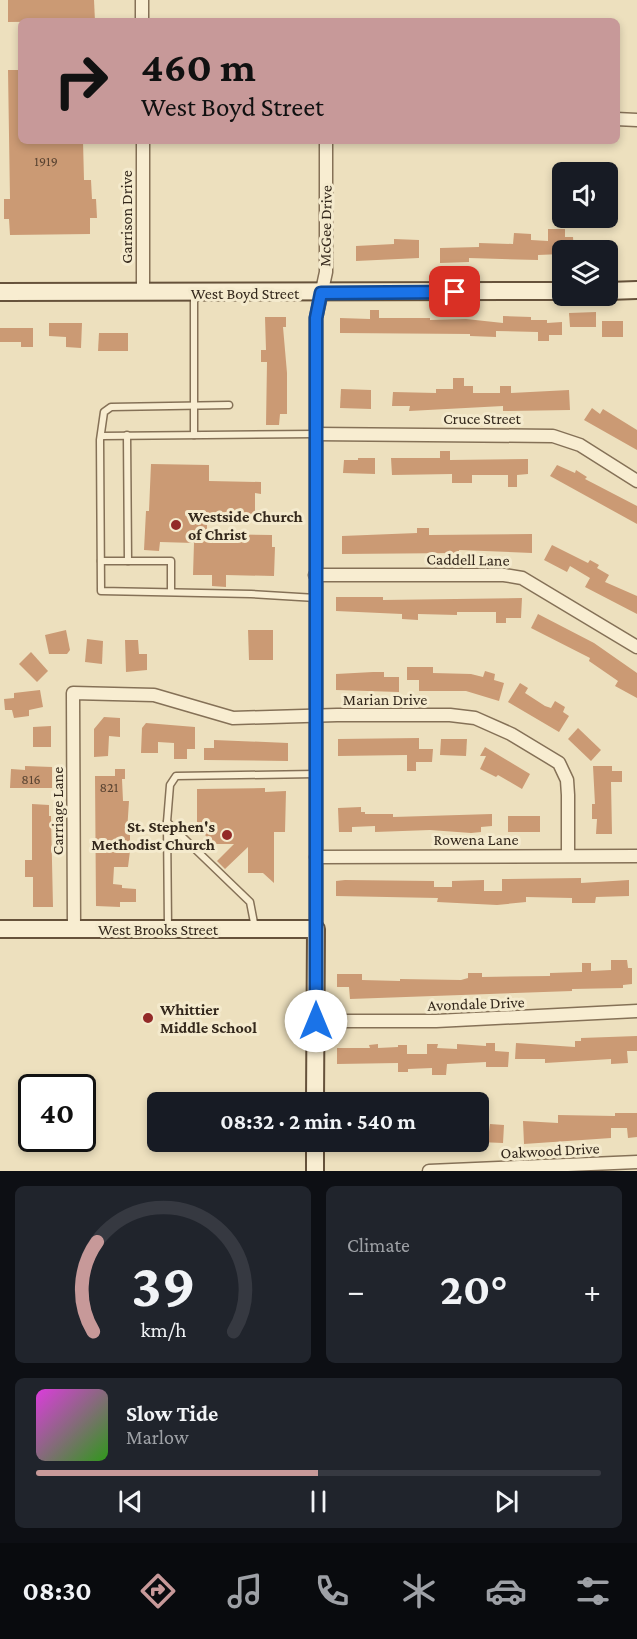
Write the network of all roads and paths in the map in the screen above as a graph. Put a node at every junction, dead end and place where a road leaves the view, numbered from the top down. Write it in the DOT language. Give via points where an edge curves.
graph roads {
  1 [pos="142,0"];
  2 [pos="142,18"];
  3 [pos="620,120"];
  4 [pos="637,120"];
  5 [pos="143,144"];
  6 [pos="326,144"];
  7 [pos="637,290"];
  8 [pos="552,291"];
  9 [pos="618,291"];
  10 [pos="0,292"];
  11 [pos="143,292"];
  12 [pos="194,293"];
  13 [pos="321,293"];
  14 [pos="194,405"];
  15 [pos="229,405"];
  16 [pos="315,434"];
  17 [pos="128,435"];
  18 [pos="194,435"];
  19 [pos="102,436"];
  20 [pos="637,481"];
  21 [pos="101,561"];
  22 [pos="128,561"];
  23 [pos="315,575"];
  24 [pos="171,591"];
  25 [pos="316,598"];
  26 [pos="637,647"];
  27 [pos="73,693"];
  28 [pos="316,717"];
  29 [pos="316,774"];
  30 [pos="167,822"];
  31 [pos="568,855"];
  32 [pos="316,856"];
  33 [pos="637,856"];
  34 [pos="0,929"];
  35 [pos="74,929"];
  36 [pos="168,929"];
  37 [pos="255,929"];
  38 [pos="316,929"];
  39 [pos="637,1011"];
  40 [pos="316,1021"];
  41 [pos="315,1092"];
  42 [pos="315,1152"];
  43 [pos="637,1162"];
  44 [pos="315,1171"];
  45 [pos="429,1171"];
  1 -- 2 [label="street"];
  3 -- 4 [label="street"];
  5 -- 11 [label="street, Garrison Drive"];
  6 -- 13 [label="street, McGee Drive" via="326,272"];
  7 -- 9 [label="street"];
  8 -- 13 [label="street, West Boyd Street"];
  10 -- 11 [label="street, West Boyd Street"];
  11 -- 12 [label="street, West Boyd Street"];
  12 -- 13 [label="street, West Boyd Street"];
  12 -- 14 [label="lane"];
  13 -- 16 [label="street, McGee Drive" via="316,318"];
  14 -- 15 [label="lane"];
  14 -- 18 [label="lane"];
  14 -- 19 [label="lane" via="111,407 104,412"];
  16 -- 18 [label="lane"];
  16 -- 20 [label="street, Cruce Street" via="553,436 580,445"];
  16 -- 23 [label="street, McGee Drive"];
  17 -- 18 [label="lane"];
  17 -- 19 [label="lane"];
  17 -- 22 [label="lane"];
  19 -- 21 [label="lane"];
  21 -- 22 [label="lane"];
  21 -- 24 [label="lane" via="101,591"];
  22 -- 24 [label="lane" via="171,561"];
  23 -- 25 [label="street, McGee Drive"];
  23 -- 26 [label="street, Caddell Lane" via="522,578"];
  24 -- 25 [label="lane"];
  25 -- 28 [label="street, McGee Drive"];
  27 -- 28 [label="street, Marian Drive" via="154,695 233,718"];
  27 -- 35 [label="street, Carriage Lane"];
  28 -- 29 [label="street, McGee Drive"];
  28 -- 31 [label="street, Marian Drive" via="465,716 510,734 550,756 563,770 568,795"];
  29 -- 30 [label="lane" via="176,776 170,785"];
  29 -- 32 [label="street, McGee Drive"];
  30 -- 36 [label="lane"];
  30 -- 37 [label="lane" via="250,902"];
  31 -- 32 [label="street, Rowena Lane"];
  31 -- 33 [label="street, Rowena Lane"];
  32 -- 38 [label="street, McGee Drive"];
  34 -- 35 [label="street, West Brooks Street"];
  35 -- 36 [label="street, West Brooks Street"];
  36 -- 37 [label="street, West Brooks Street"];
  37 -- 38 [label="street, West Brooks Street"];
  38 -- 40 [label="street, McGee Drive"];
  39 -- 40 [label="street, Avondale Drive" via="436,1021"];
  40 -- 41 [label="street, McGee Drive"];
  42 -- 44 [label="street"];
  43 -- 45 [label="street, Oakwood Drive"];
}
